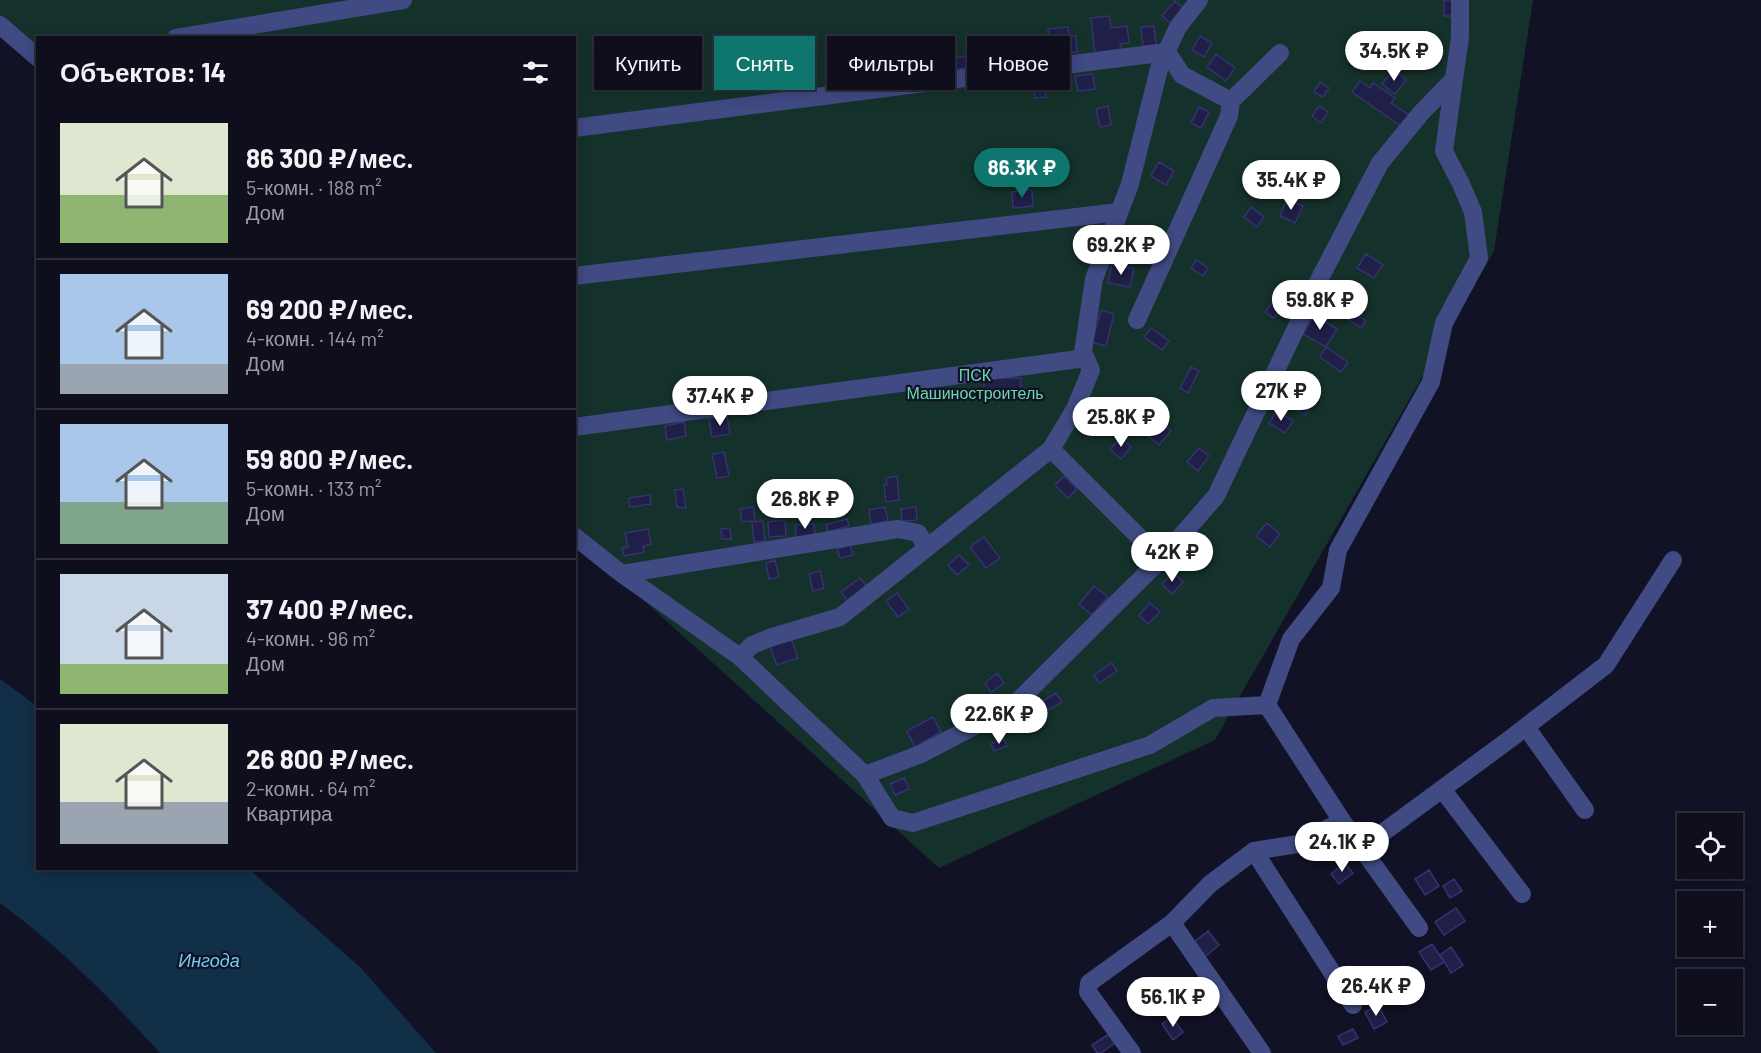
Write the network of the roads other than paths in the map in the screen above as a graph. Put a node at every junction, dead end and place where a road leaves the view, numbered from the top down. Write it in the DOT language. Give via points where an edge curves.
graph roads {
  1 [pos="403,0"];
  2 [pos="1199,0"];
  3 [pos="1460,0"];
  4 [pos="0,25"];
  5 [pos="188,36"];
  6 [pos="1167,52"];
  7 [pos="1280,52"];
  8 [pos="36,56"];
  9 [pos="1454,79"];
  10 [pos="1231,101"];
  11 [pos="576,128"];
  12 [pos="1119,212"];
  13 [pos="576,276"];
  14 [pos="1137,320"];
  15 [pos="1086,358"];
  16 [pos="576,427"];
  17 [pos="1051,449"];
  18 [pos="576,538"];
  19 [pos="927,548"];
  20 [pos="1161,558"];
  21 [pos="1673,560"];
  22 [pos="622,574"];
  23 [pos="740,657"];
  24 [pos="1267,705"];
  25 [pos="1526,727"];
  26 [pos="865,775"];
  27 [pos="1443,789"];
  28 [pos="1585,810"];
  29 [pos="1342,820"];
  30 [pos="1362,848"];
  31 [pos="1254,851"];
  32 [pos="1522,894"];
  33 [pos="1172,923"];
  34 [pos="1419,928"];
  35 [pos="1353,1005"];
  36 [pos="1132,1053"];
  37 [pos="1262,1053"];
  1 -- 5 [label="street"];
  2 -- 6 [label="street" via="1178,27"];
  3 -- 9 [label="street"];
  4 -- 8 [label="street"];
  6 -- 10 [label="street" via="1182,75"];
  6 -- 11 [label="street"];
  6 -- 12 [label="street"];
  7 -- 10 [label="street"];
  9 -- 20 [label="street" via="1380,163 1319,280 1216,496"];
  9 -- 24 [label="street" via="1444,151 1473,212 1479,258 1444,323 1431,382 1338,550 1331,588 1291,639"];
  10 -- 14 [label="street" via="1229,116"];
  12 -- 13 [label="street"];
  12 -- 15 [label="street" via="1094,279 1083,352"];
  15 -- 16 [label="street"];
  15 -- 17 [label="street" via="1091,370"];
  17 -- 19 [label="street"];
  17 -- 20 [label="street"];
  18 -- 22 [label="street"];
  19 -- 22 [label="street" via="918,533 898,529"];
  19 -- 23 [label="street" via="840,617 772,637 752,645"];
  20 -- 26 [label="street" via="1013,706 921,754"];
  21 -- 25 [label="street" via="1606,665"];
  22 -- 23 [label="street"];
  23 -- 26 [label="street"];
  24 -- 26 [label="street" via="1213,708 1150,745 913,823 892,818"];
  24 -- 29 [label="street"];
  25 -- 27 [label="street"];
  25 -- 28 [label="street"];
  27 -- 30 [label="street"];
  27 -- 32 [label="street"];
  29 -- 30 [label="street"];
  29 -- 31 [label="street" via="1298,844"];
  30 -- 34 [label="street"];
  31 -- 33 [label="street" via="1210,884"];
  31 -- 35 [label="street"];
  33 -- 36 [label="street" via="1089,983 1088,993"];
  33 -- 37 [label="street"];
}
